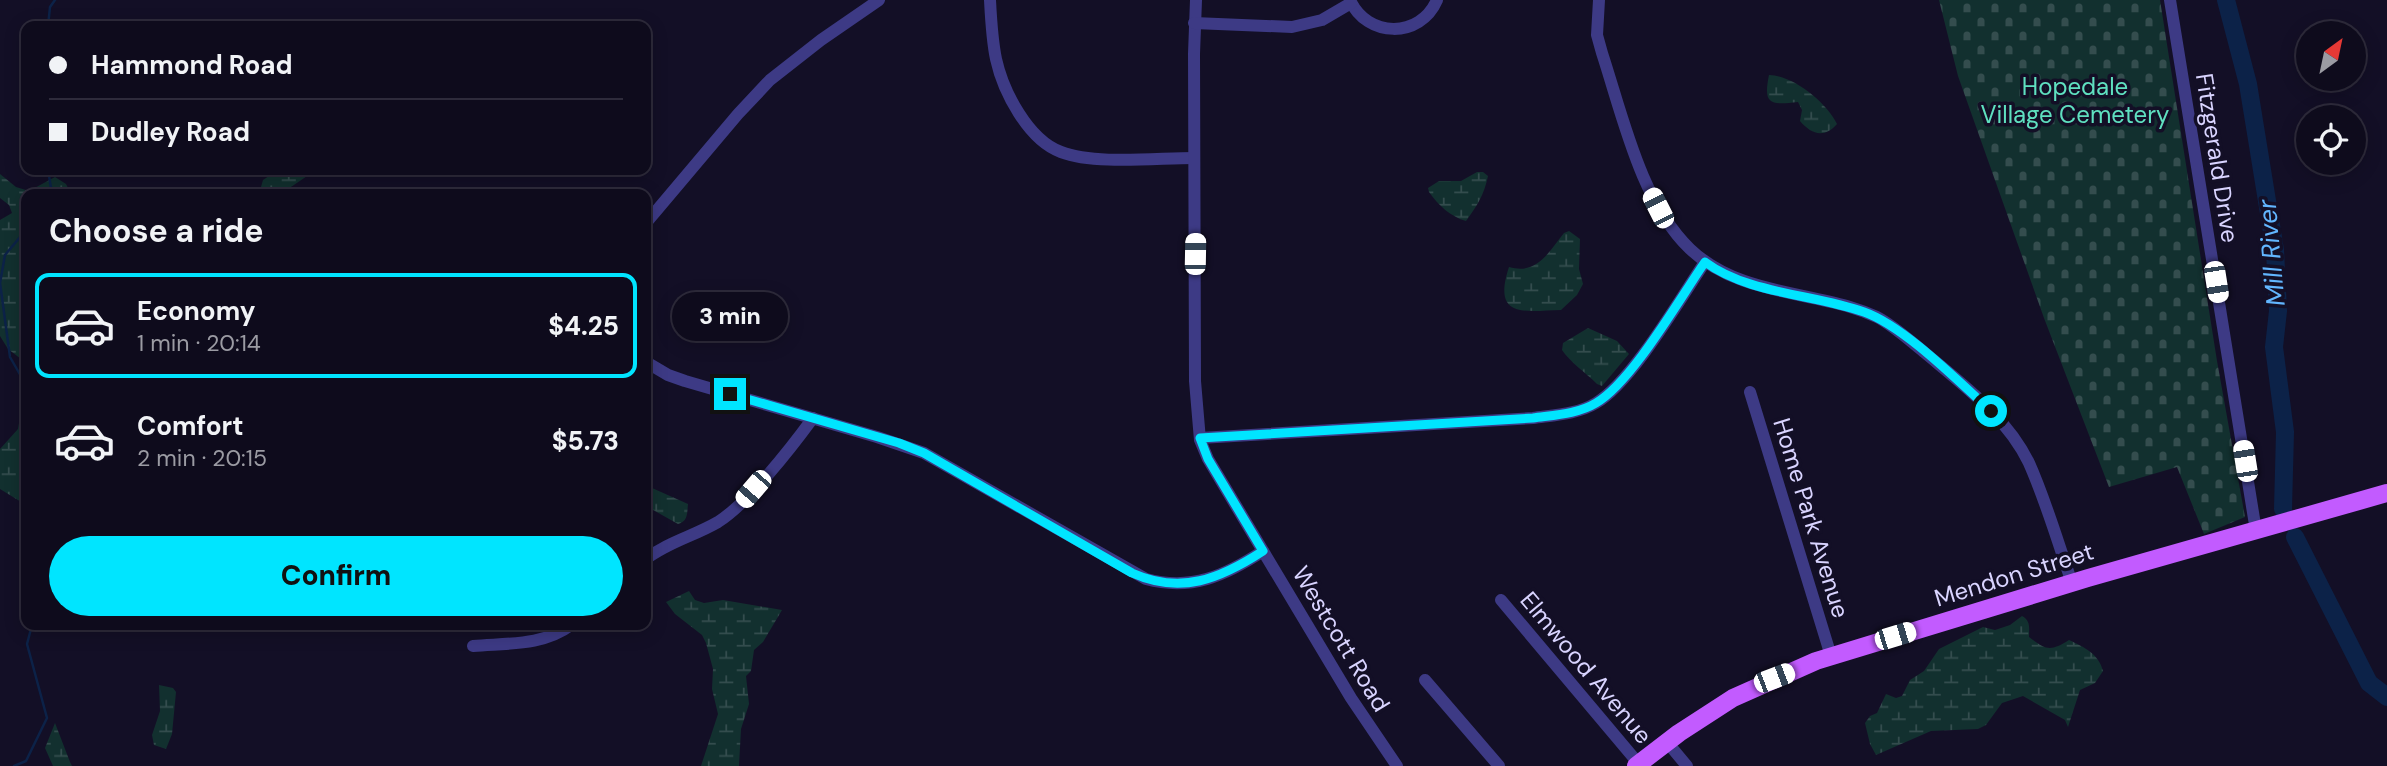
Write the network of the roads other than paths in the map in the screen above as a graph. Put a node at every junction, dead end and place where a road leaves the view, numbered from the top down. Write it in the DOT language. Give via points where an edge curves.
graph roads {
  1 [pos="879,0"];
  2 [pos="990,0"];
  3 [pos="1196,0"];
  4 [pos="1437,0"];
  5 [pos="1598,0"];
  6 [pos="2170,0"];
  7 [pos="1351,2"];
  8 [pos="1194,23"];
  9 [pos="1194,158"];
  10 [pos="651,217"];
  11 [pos="1705,262"];
  12 [pos="651,365"];
  13 [pos="1750,392"];
  14 [pos="813,418"];
  15 [pos="1200,438"];
  16 [pos="2387,493"];
  17 [pos="2256,531"];
  18 [pos="1263,551"];
  19 [pos="651,556"];
  20 [pos="2073,583"];
  21 [pos="1501,600"];
  22 [pos="563,630"];
  23 [pos="474,646"];
  24 [pos="1831,656"];
  25 [pos="1425,680"];
  26 [pos="1667,742"];
  27 [pos="1637,765"];
  28 [pos="1397,766"];
  29 [pos="1500,766"];
  30 [pos="1687,766"];
  1 -- 10 [label="street" via="771,80"];
  2 -- 9 [label="street" via="996,59 1009,97 1046,144 1061,152 1092,157"];
  3 -- 8 [label="street, Westcott Road"];
  4 -- 7 [label="street" via="1424,19 1398,29 1370,24"];
  5 -- 11 [label="street" via="1597,35 1646,184 1668,223"];
  6 -- 17 [label="street, Fitzgerald Drive"];
  7 -- 8 [label="street" via="1322,20 1292,27"];
  8 -- 9 [label="street, Westcott Road"];
  9 -- 15 [label="street, Westcott Road" via="1195,382"];
  11 -- 15 [label="street" via="1621,382 1585,408 1533,418"];
  11 -- 20 [label="street" via="1738,281 1878,318 1952,375 1991,411 2028,463"];
  12 -- 14 [label="street" via="668,375"];
  13 -- 24 [label="street, Home Park Avenue"];
  14 -- 18 [label="street" via="924,453 1146,579 1171,584 1202,581"];
  14 -- 19 [label="street" via="738,506"];
  15 -- 18 [label="street, Westcott Road"];
  16 -- 17 [label="main road, Mendon Street"];
  17 -- 20 [label="main road, Mendon Street"];
  18 -- 28 [label="street, Westcott Road" via="1350,698"];
  20 -- 24 [label="main road, Mendon Street"];
  21 -- 27 [label="street, Elmwood Avenue"];
  22 -- 23 [label="street" via="544,639"];
  24 -- 26 [label="main road, Mendon Street" via="1733,698"];
  25 -- 29 [label="street"];
  26 -- 27 [label="main road, Mendon Street"];
  26 -- 30 [label="street"];
}
